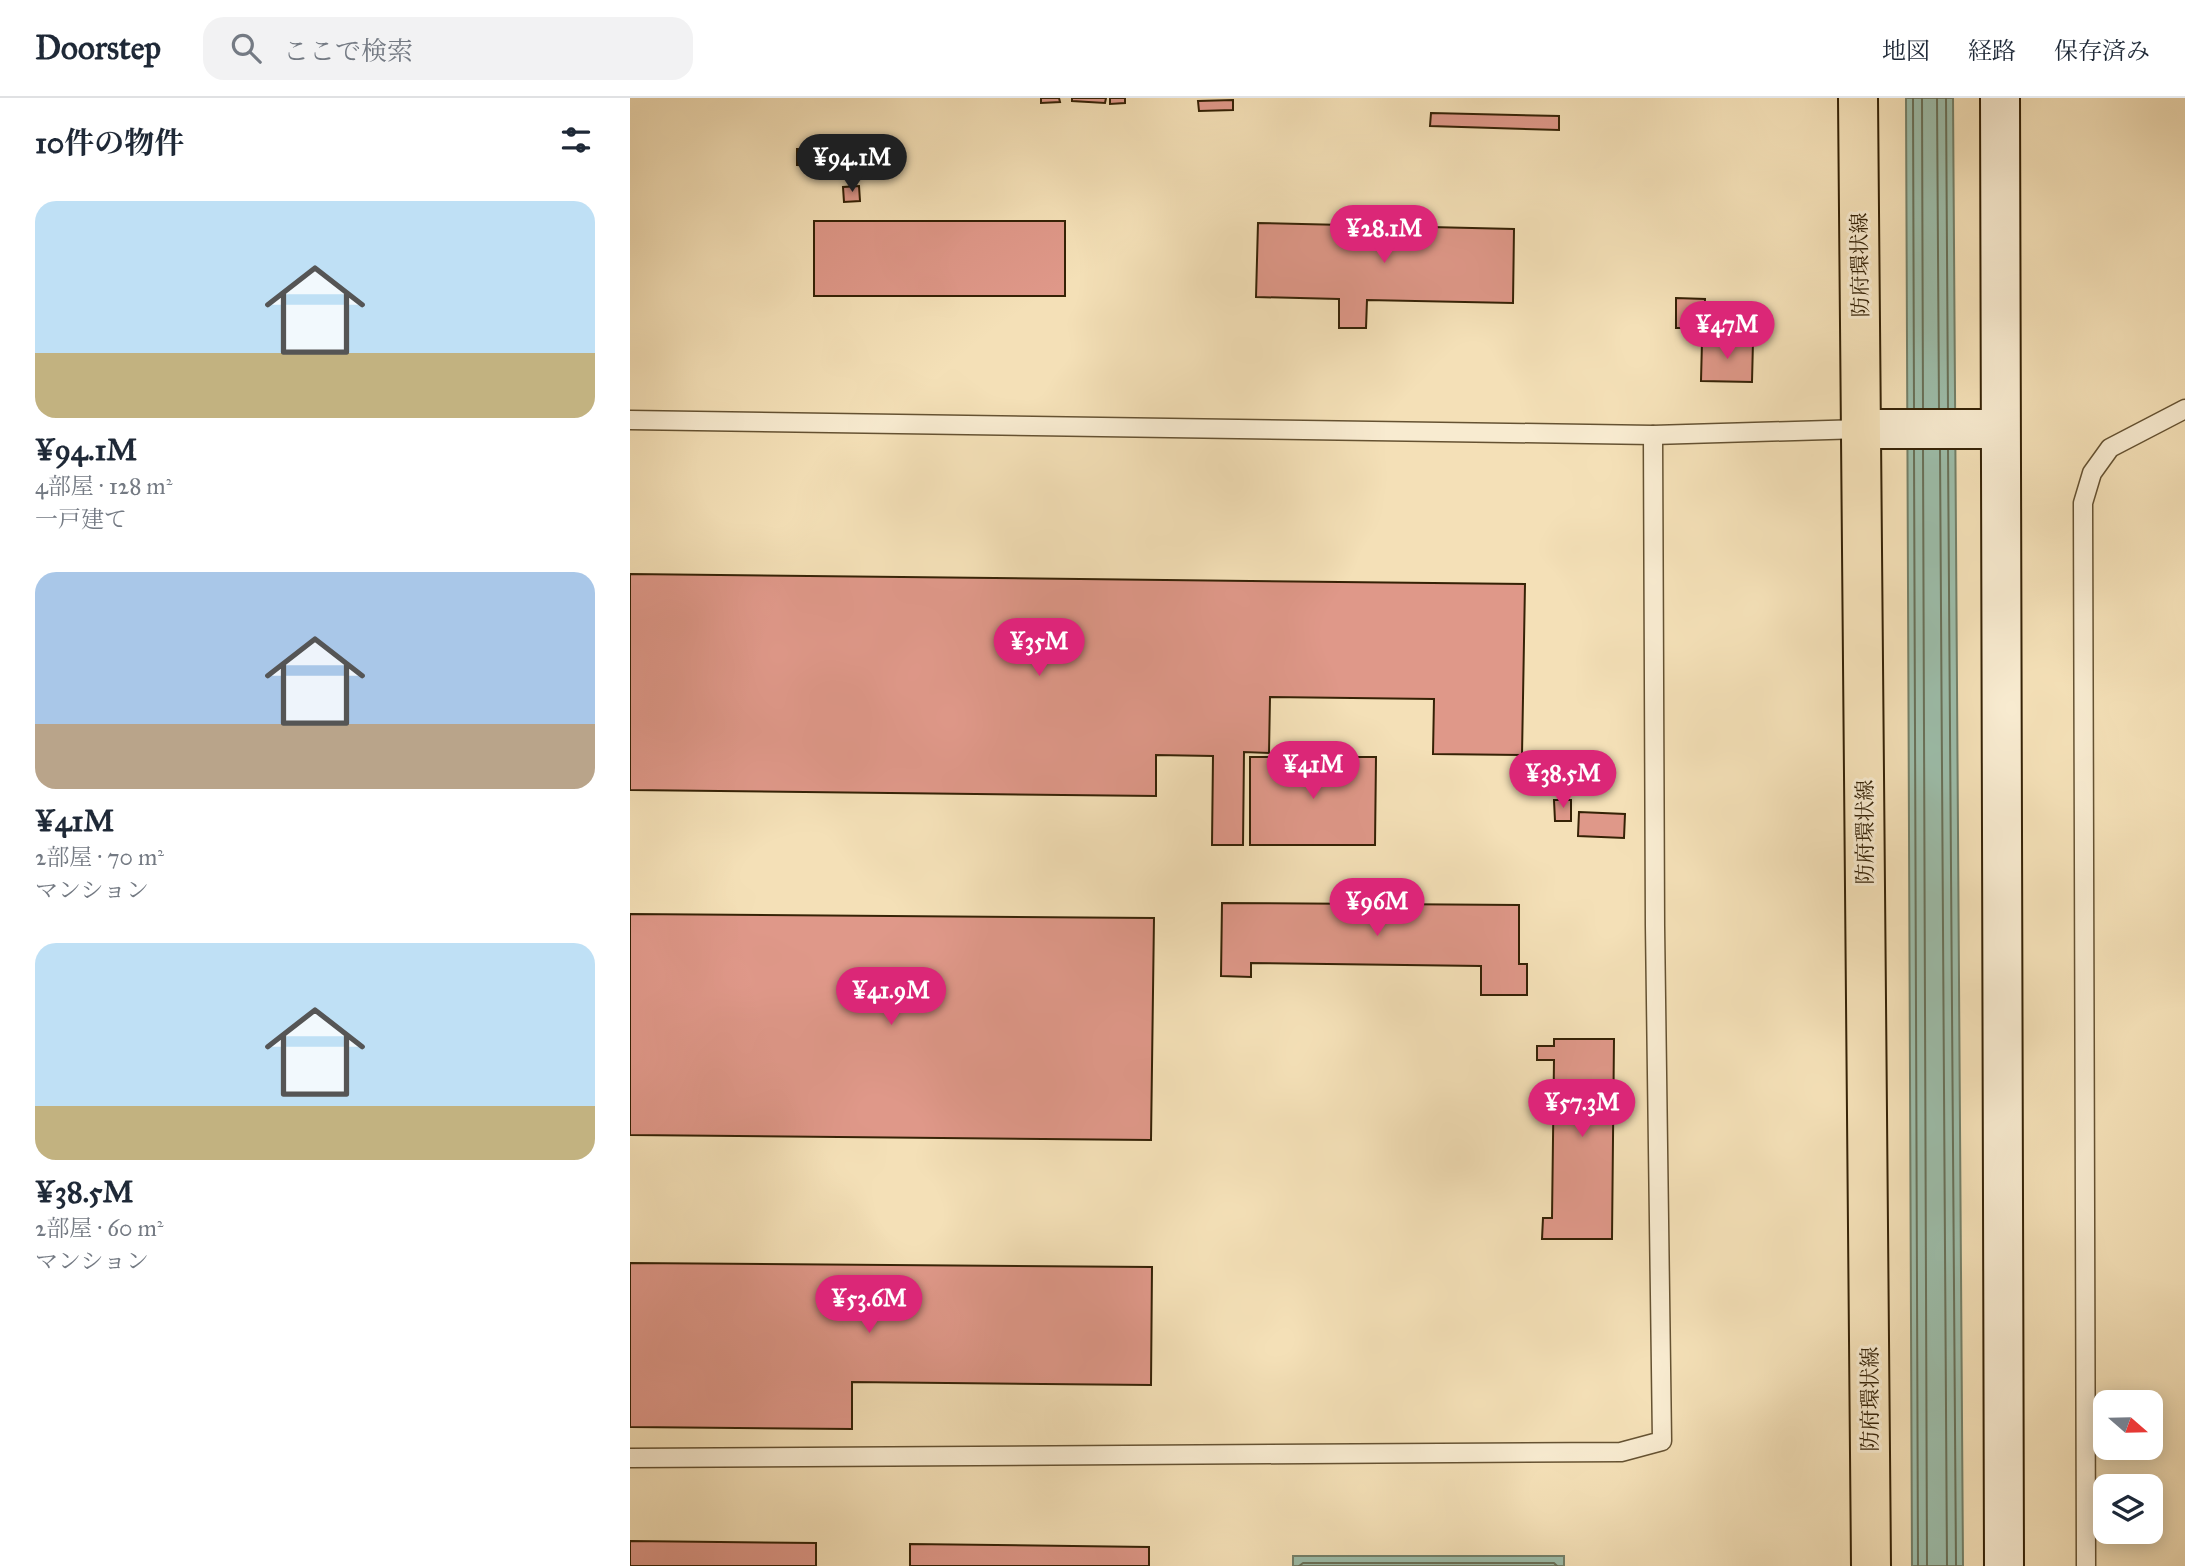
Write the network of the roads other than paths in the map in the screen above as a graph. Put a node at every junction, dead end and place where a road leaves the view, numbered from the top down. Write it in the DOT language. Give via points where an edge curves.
graph roads {
  1 [pos="1858,98"];
  2 [pos="2000,98"];
  3 [pos="2185,409"];
  4 [pos="630,420"];
  5 [pos="1862,429"];
  6 [pos="1992,429"];
  7 [pos="1653,435"];
  8 [pos="630,1458"];
  9 [pos="1871,1566"];
  10 [pos="2004,1566"];
  11 [pos="2086,1566"];
  1 -- 5 [label="main road, 防府環状線"];
  2 -- 6 [label="street"];
  3 -- 11 [label="lane" via="2110,448 2092,473 2083,503"];
  4 -- 7 [label="lane"];
  5 -- 6 [label="street"];
  5 -- 7 [label="lane"];
  5 -- 9 [label="main road, 防府環状線"];
  6 -- 10 [label="street"];
  7 -- 8 [label="lane" via="1662,1441 1621,1452"];
}
